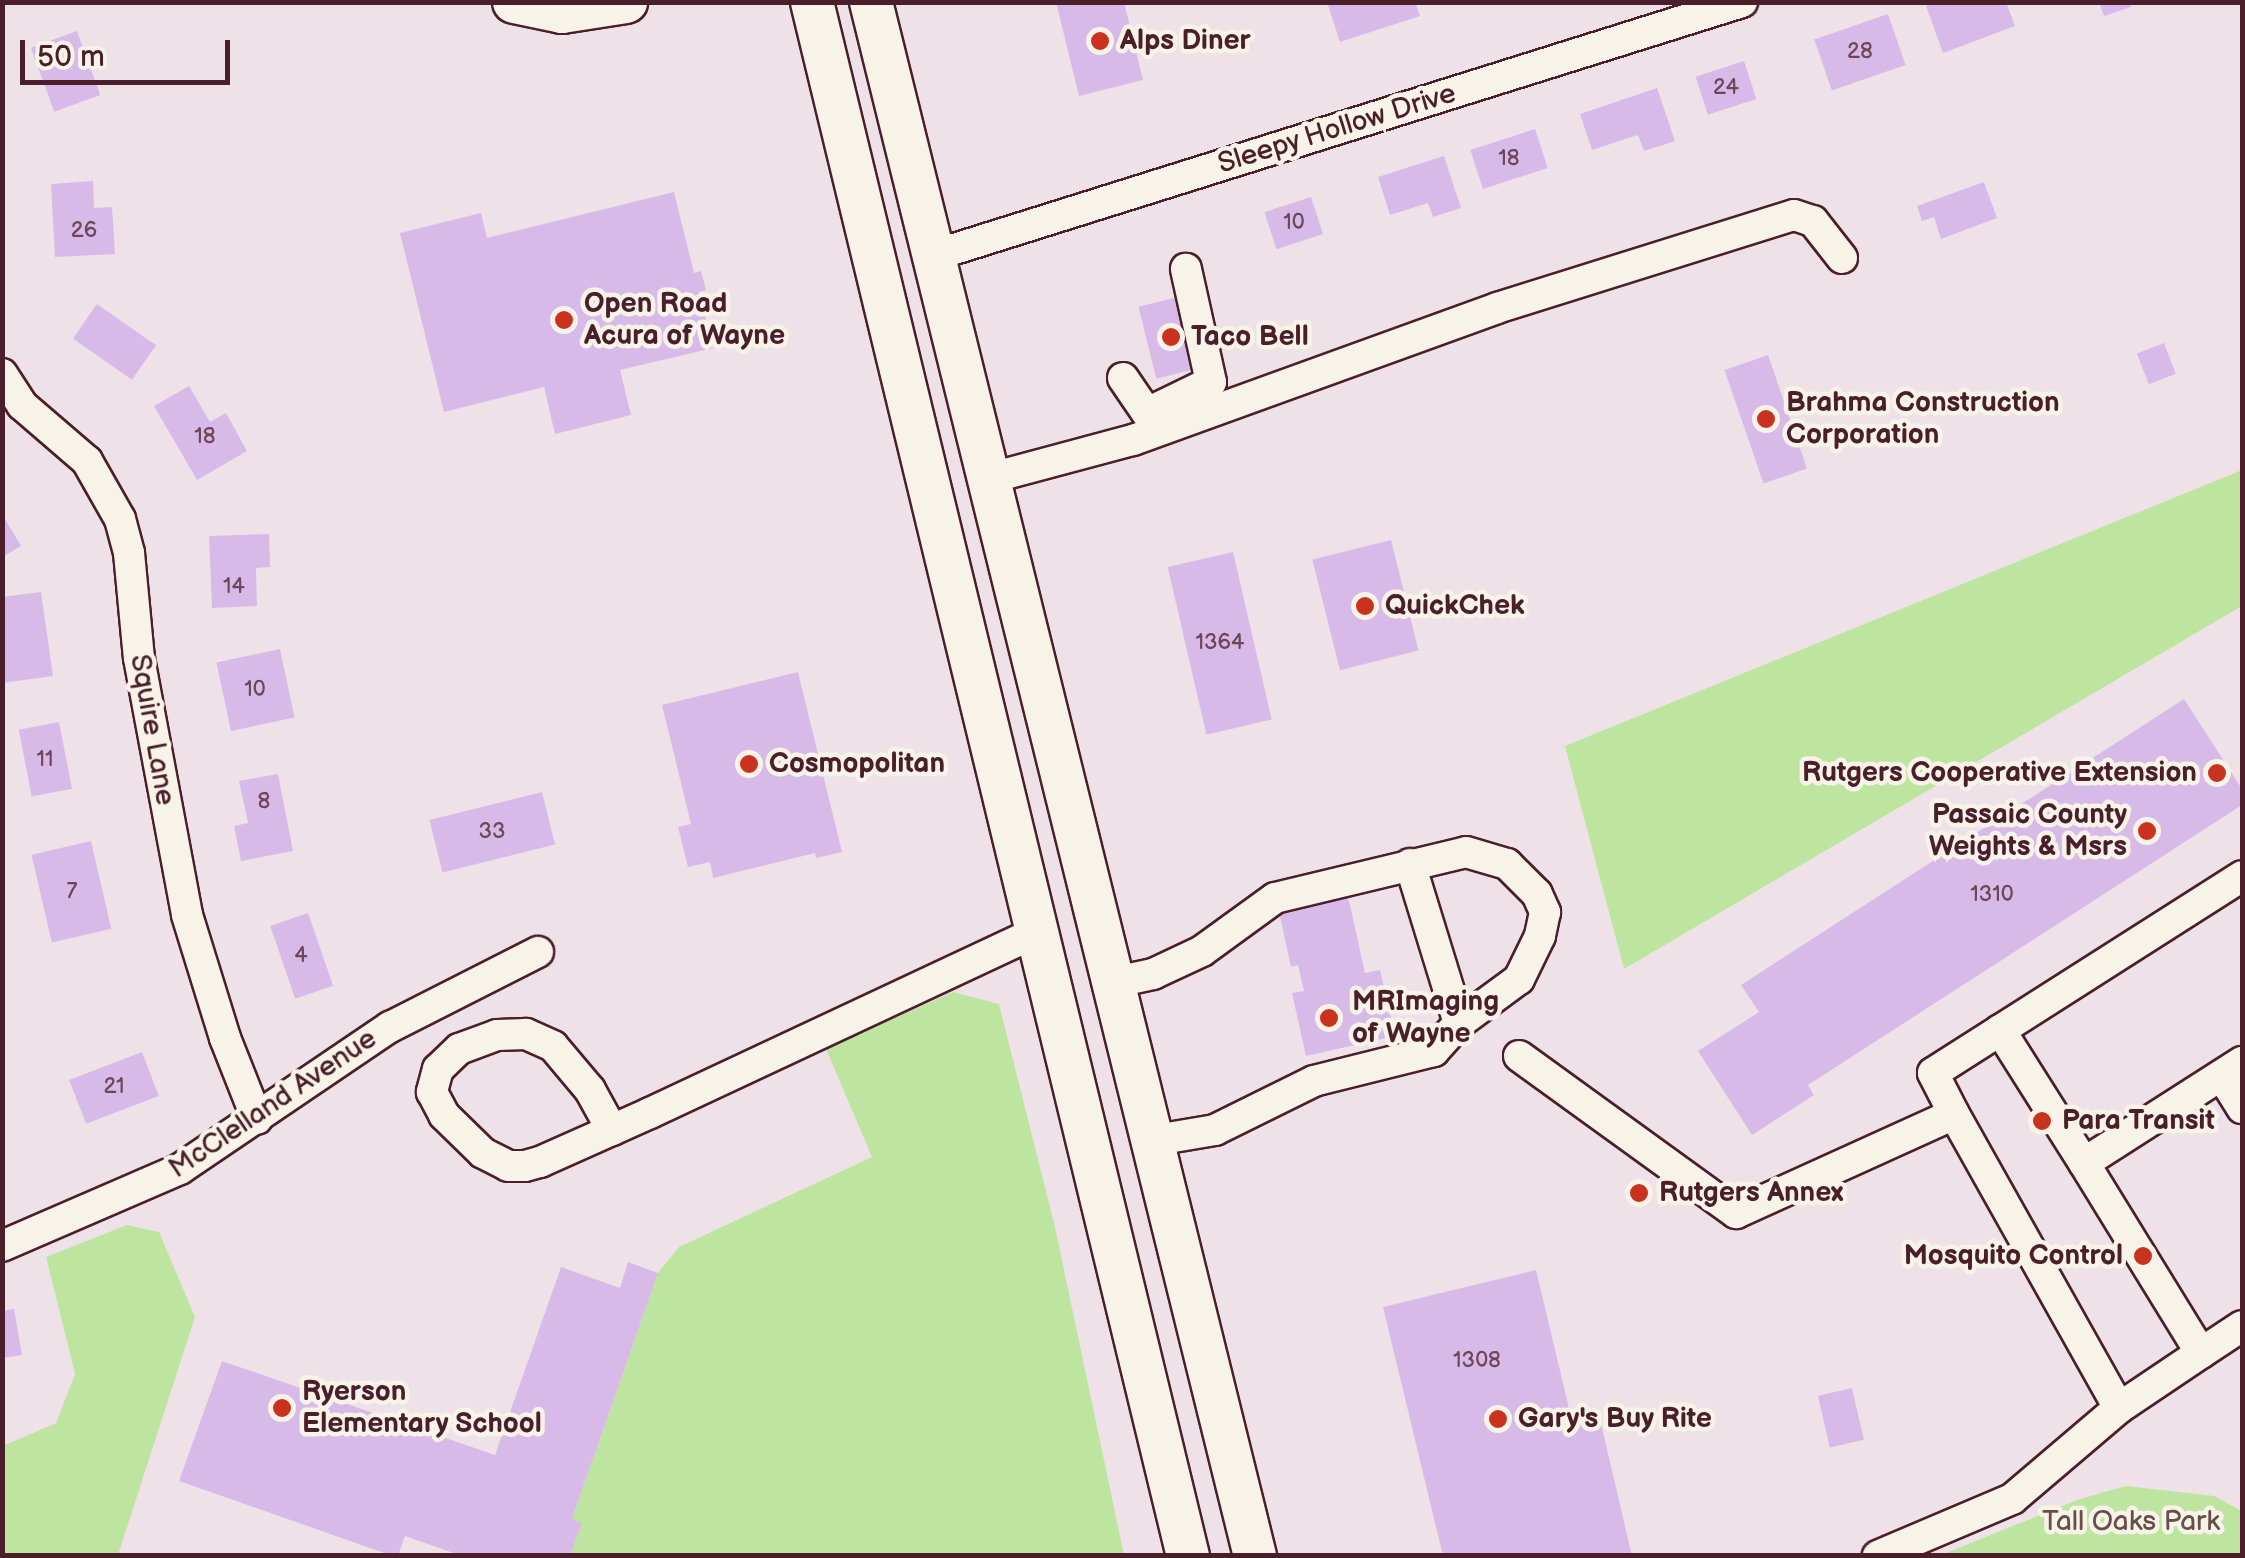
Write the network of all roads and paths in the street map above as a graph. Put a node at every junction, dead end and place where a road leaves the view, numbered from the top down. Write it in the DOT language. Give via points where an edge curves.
graph roads {
  1 [pos="514,2"];
  2 [pos="626,2"];
  3 [pos="812,2"];
  4 [pos="871,2"];
  5 [pos="1742,2"];
  6 [pos="932,256"];
  7 [pos="1842,258"];
  8 [pos="1186,269"];
  9 [pos="2,374"];
  10 [pos="1123,378"];
  11 [pos="987,479"];
  12 [pos="1410,864"];
  13 [pos="2242,876"];
  14 [pos="1040,930"];
  15 [pos="538,952"];
  16 [pos="1111,984"];
  17 [pos="1459,1022"];
  18 [pos="2000,1030"];
  19 [pos="1519,1056"];
  20 [pos="2232,1069"];
  21 [pos="2242,1108"];
  22 [pos="1954,1114"];
  23 [pos="257,1119"];
  24 [pos="612,1130"];
  25 [pos="1150,1140"];
  26 [pos="2084,1163"];
  27 [pos="2,1246"];
  28 [pos="2242,1326"];
  29 [pos="2201,1352"];
  30 [pos="2120,1408"];
  31 [pos="1188,1556"];
  32 [pos="1254,1556"];
  33 [pos="1878,1556"];
  1 -- 2 [label="highway" via="562,12"];
  3 -- 14 [label="highway"];
  4 -- 6 [label="highway"];
  5 -- 6 [label="street, Sleepy Hollow Drive"];
  6 -- 11 [label="highway"];
  7 -- 11 [label="street" via="1813,220 1794,215 1497,308 1133,440"];
  8 -- 10 [label="street" via="1211,382 1147,413"];
  9 -- 23 [label="street, Squire Lane" via="22,406 87,461 120,519 138,658 186,916"];
  11 -- 16 [label="highway"];
  12 -- 16 [label="street" via="1275,898 1202,951"];
  12 -- 17 [label="street"];
  12 -- 17 [label="street" via="1466,852 1488,856 1530,886 1545,912 1519,979"];
  13 -- 18 [label="street"];
  14 -- 24 [label="street"];
  14 -- 31 [label="highway"];
  15 -- 23 [label="street, McClelland Avenue" via="390,1027"];
  16 -- 25 [label="highway"];
  17 -- 25 [label="street" via="1434,1051 1314,1081 1215,1130"];
  18 -- 22 [label="street" via="1933,1073"];
  18 -- 26 [label="street"];
  19 -- 22 [label="street" via="1736,1213"];
  20 -- 21 [label="street"];
  20 -- 26 [label="street"];
  22 -- 30 [label="street"];
  23 -- 27 [label="street, McClelland Avenue" via="141,1190"];
  24 -- 24 [label="street" via="540,1162 508,1166 482,1153 444,1115 432,1092 438,1070 459,1048 526,1034 553,1046"];
  25 -- 32 [label="highway"];
  26 -- 29 [label="street"];
  28 -- 29 [label="street"];
  29 -- 30 [label="street"];
  30 -- 33 [label="street" via="2012,1499"];
}
